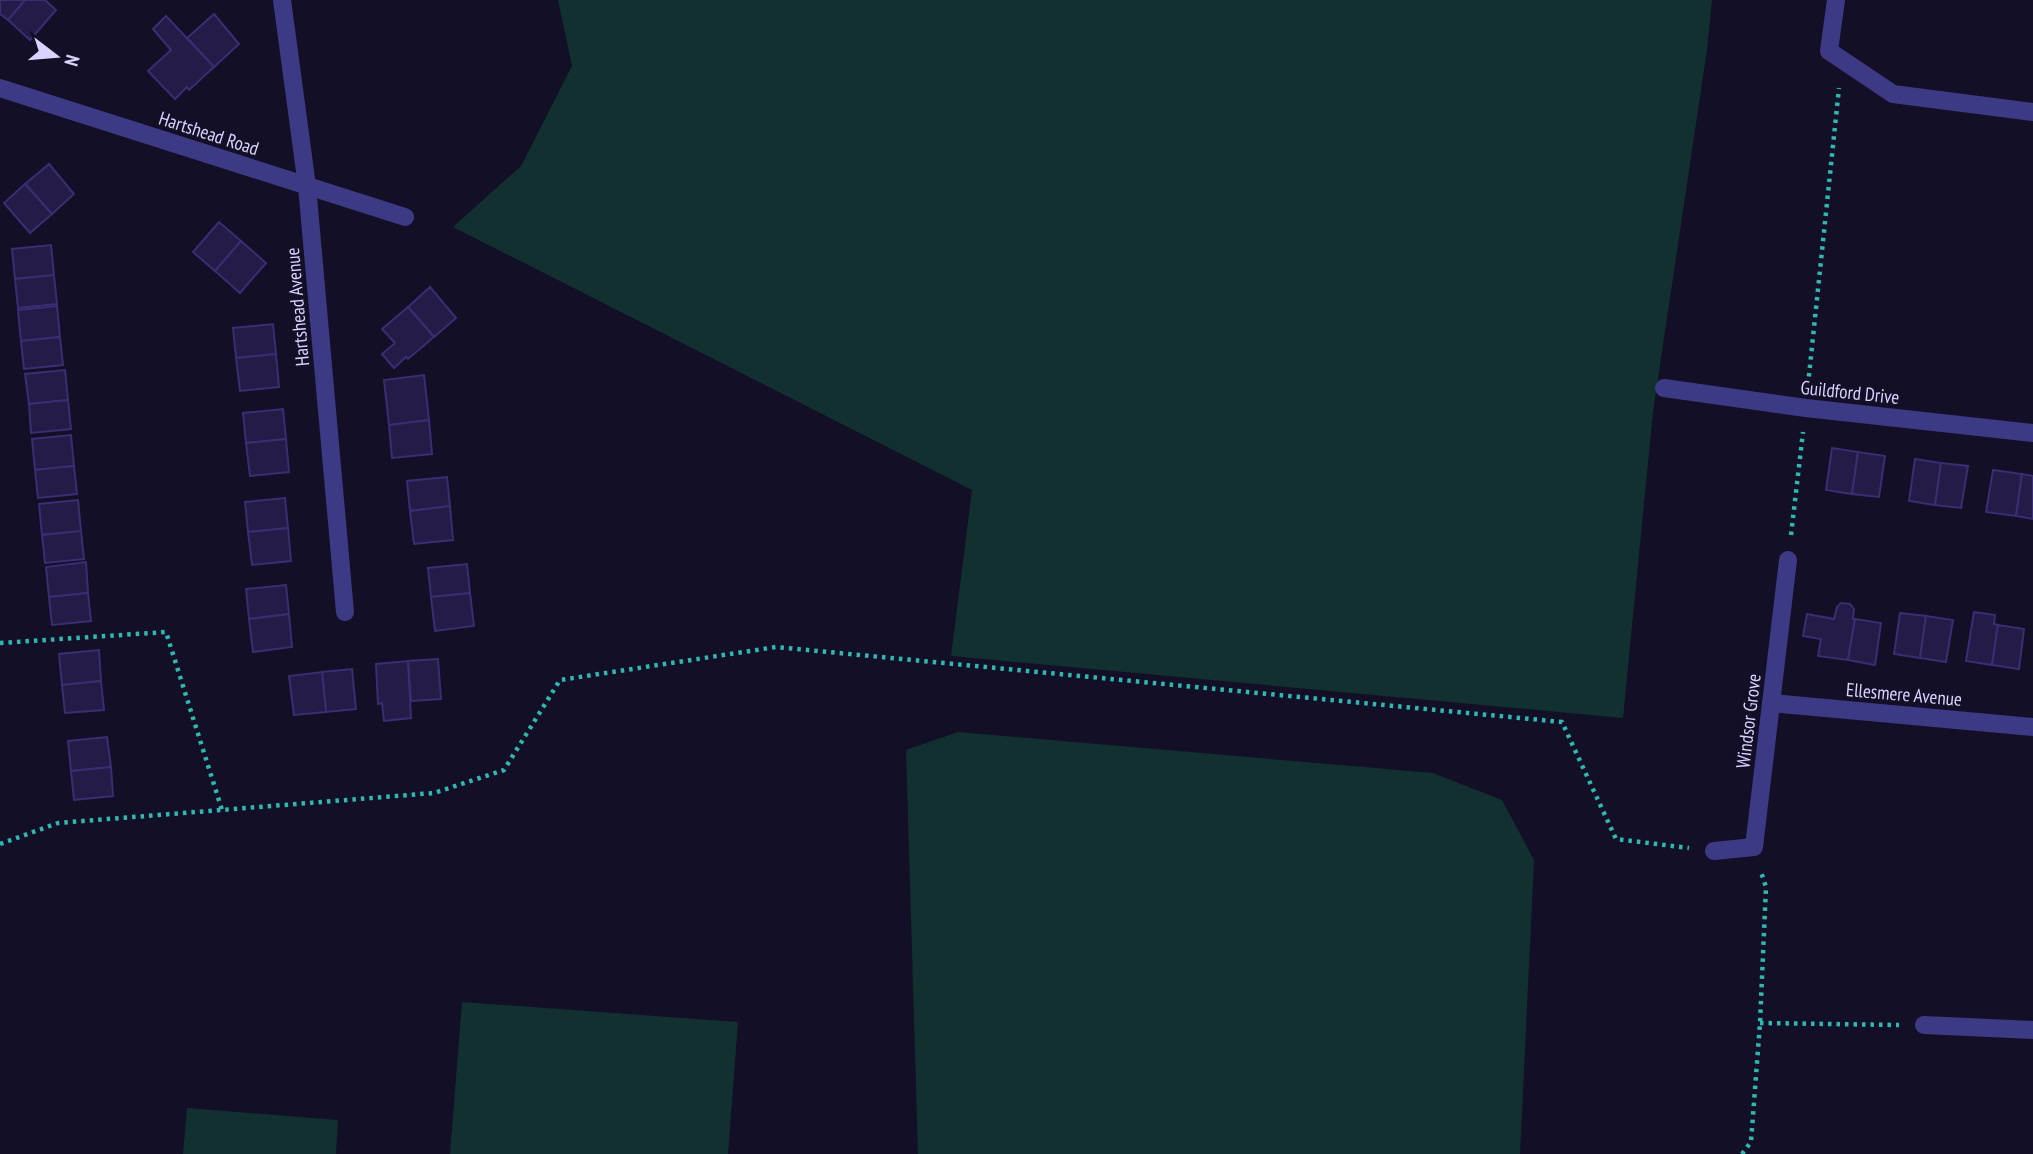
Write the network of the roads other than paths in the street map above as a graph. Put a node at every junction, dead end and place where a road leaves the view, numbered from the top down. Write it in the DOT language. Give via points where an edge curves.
graph roads {
  1 [pos="282,0"];
  2 [pos="1836,0"];
  3 [pos="0,88"];
  4 [pos="2033,112"];
  5 [pos="307,186"];
  6 [pos="405,217"];
  7 [pos="1664,388"];
  8 [pos="2033,433"];
  9 [pos="1788,560"];
  10 [pos="345,612"];
  11 [pos="1771,704"];
  12 [pos="2033,727"];
  13 [pos="1714,852"];
  14 [pos="1924,1025"];
  15 [pos="2033,1030"];
  1 -- 5 [label="street, Hartshead Avenue"];
  2 -- 4 [label="street" via="1829,51 1893,94"];
  3 -- 5 [label="street, Hartshead Road"];
  5 -- 6 [label="street, Hartshead Road"];
  5 -- 10 [label="street, Hartshead Avenue"];
  7 -- 8 [label="street, Guildford Drive"];
  9 -- 11 [label="street, Windsor Grove"];
  11 -- 12 [label="street, Ellesmere Avenue"];
  11 -- 13 [label="street, Windsor Grove" via="1754,847"];
  14 -- 15 [label="street"];
}
